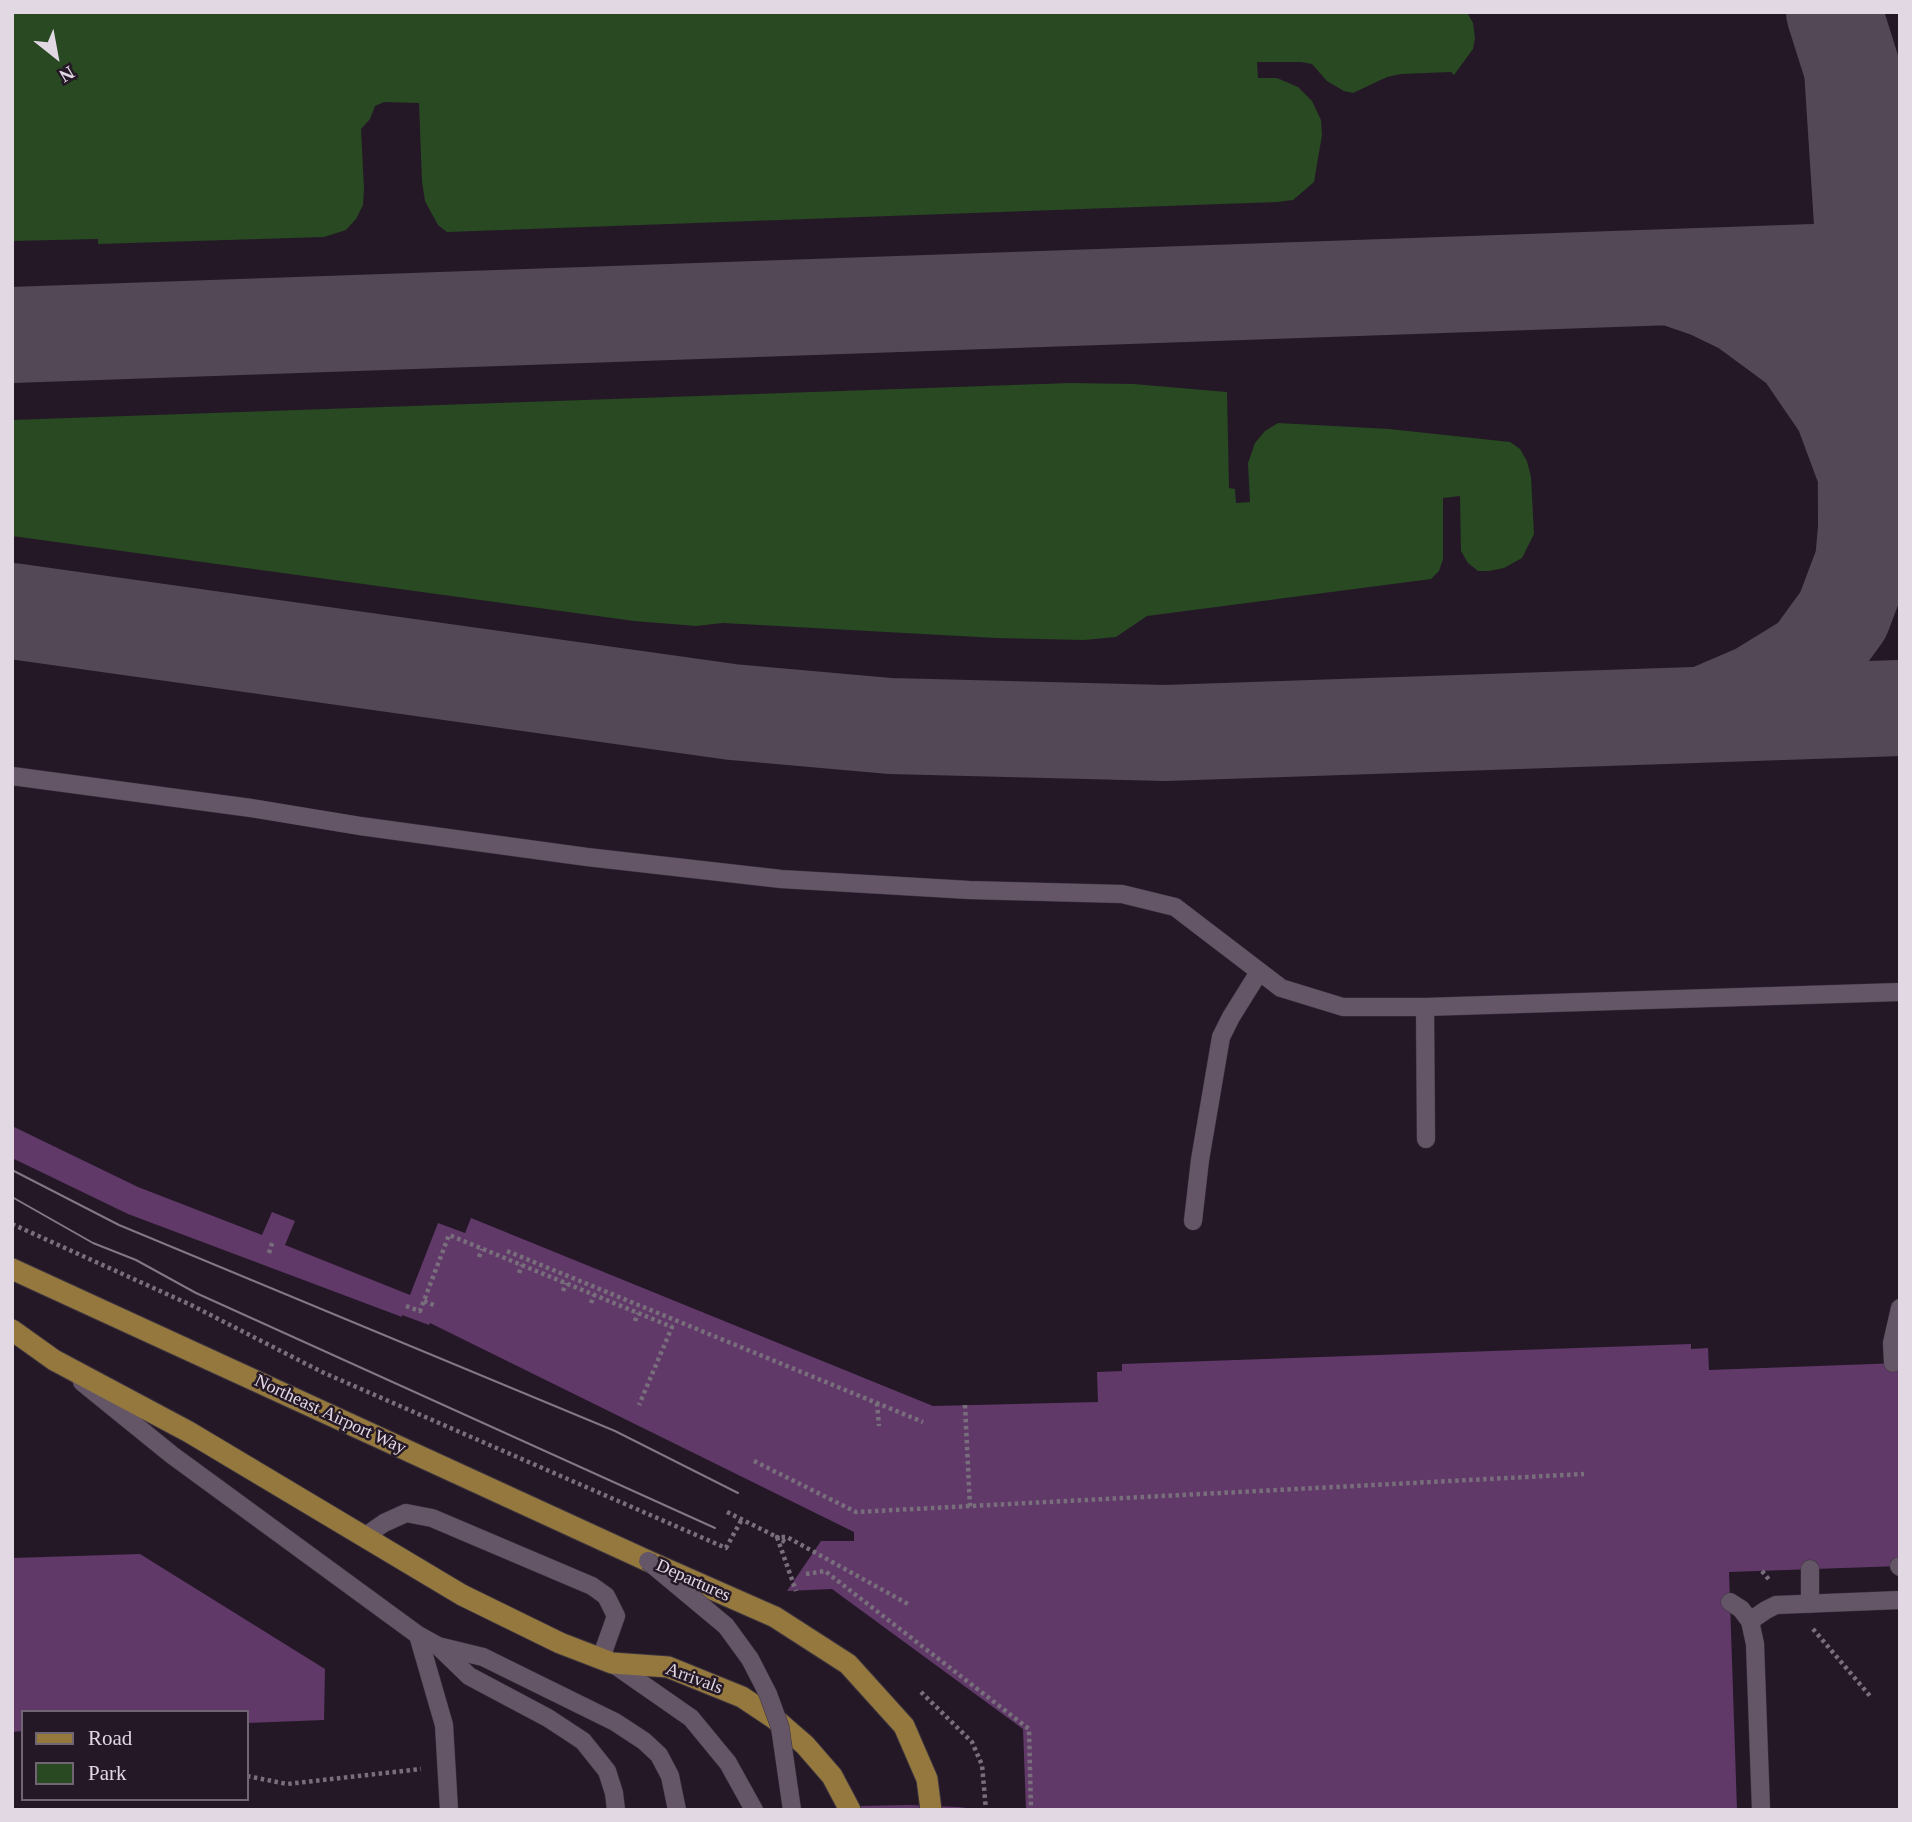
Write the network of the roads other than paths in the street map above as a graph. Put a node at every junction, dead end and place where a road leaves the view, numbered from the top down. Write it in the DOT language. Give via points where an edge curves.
graph roads {
  1 [pos="12,776"];
  2 [pos="1259,972"];
  3 [pos="1900,992"];
  4 [pos="1424,1007"];
  5 [pos="1426,1139"];
  6 [pos="1193,1221"];
  7 [pos="12,1269"];
  8 [pos="1900,1308"];
  9 [pos="12,1330"];
  10 [pos="54,1360"];
  11 [pos="1893,1363"];
  12 [pos="363,1537"];
  13 [pos="648,1561"];
  14 [pos="1810,1569"];
  15 [pos="1900,1600"];
  16 [pos="1730,1602"];
  17 [pos="1810,1604"];
  18 [pos="1750,1621"];
  19 [pos="418,1635"];
  20 [pos="438,1646"];
  21 [pos="606,1660"];
  22 [pos="449,1810"];
  23 [pos="616,1810"];
  24 [pos="677,1810"];
  25 [pos="754,1810"];
  26 [pos="792,1810"];
  27 [pos="850,1810"];
  28 [pos="931,1810"];
  29 [pos="1761,1810"];
  1 -- 2 [label="lane" via="587,857 781,879 1122,894 1175,907"];
  2 -- 4 [label="lane" via="1281,988 1343,1007"];
  2 -- 6 [label="lane" via="1221,1037"];
  3 -- 4 [label="lane"];
  4 -- 5 [label="lane"];
  7 -- 13 [label="main road, Northeast Airport Way"];
  8 -- 11 [label="lane"];
  9 -- 10 [label="main road"];
  10 -- 12 [label="main road" via="189,1432"];
  10 -- 19 [label="lane" via="172,1455"];
  12 -- 21 [label="main road" via="462,1595"];
  12 -- 21 [label="lane" via="406,1513 432,1518 592,1586 606,1596 616,1616"];
  13 -- 26 [label="lane, Departures, bridge" via="726,1626 750,1659 780,1727"];
  13 -- 28 [label="main road, Departures, bridge" via="775,1617 848,1664 904,1726 927,1779"];
  14 -- 17 [label="lane"];
  15 -- 17 [label="lane"];
  16 -- 18 [label="lane"];
  17 -- 18 [label="lane" via="1776,1605"];
  18 -- 29 [label="lane" via="1755,1644"];
  19 -- 20 [label="lane"];
  19 -- 22 [label="lane" via="444,1725"];
  20 -- 23 [label="lane" via="468,1676 583,1741 607,1771"];
  20 -- 24 [label="lane" via="483,1657 644,1741 659,1755 670,1776"];
  21 -- 25 [label="lane, Arrivals" via="691,1718 728,1763"];
  21 -- 27 [label="main road, Arrivals" via="668,1667 742,1697 805,1745 832,1776"];
}
